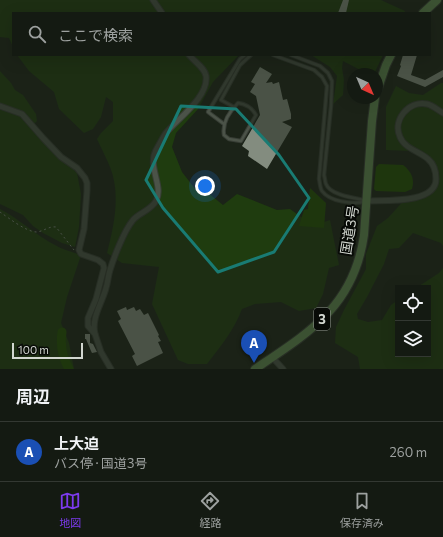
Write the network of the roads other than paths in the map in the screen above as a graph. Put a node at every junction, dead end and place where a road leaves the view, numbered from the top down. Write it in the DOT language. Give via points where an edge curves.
graph roads {
  1 [pos="154,0"];
  2 [pos="437,0"];
  3 [pos="161,12"];
  4 [pos="424,12"];
  5 [pos="190,56"];
  6 [pos="244,56"];
  7 [pos="251,56"];
  8 [pos="276,56"];
  9 [pos="294,56"];
  10 [pos="390,56"];
  11 [pos="383,74"];
  12 [pos="374,104"];
  13 [pos="0,106"];
  14 [pos="234,107"];
  15 [pos="443,113"];
  16 [pos="224,124"];
  17 [pos="367,201"];
  18 [pos="95,334"];
  19 [pos="272,357"];
  20 [pos="111,369"];
  21 [pos="255,369"];
  22 [pos="283,369"];
  1 -- 3 [label="street"];
  2 -- 4 [label="highway"];
  5 -- 18 [label="street" via="206,75 206,86 189,111 166,134 155,152 154,166 158,190 156,201 133,220 121,243 94,322"];
  6 -- 16 [label="lane" via="208,112"];
  7 -- 14 [label="lane" via="240,65 221,100"];
  8 -- 17 [label="lane" via="314,70 327,86 319,179 321,190 326,195 344,201"];
  9 -- 17 [label="lane" via="320,66 332,81 324,175 326,186 339,194"];
  10 -- 11 [label="highway"];
  12 -- 17 [label="highway, 国道3号 / 3"];
  13 -- 18 [label="street" via="22,114 56,152 85,178 87,191 84,229 79,250 81,254 98,260 104,268 88,318 88,326"];
  14 -- 16 [label="lane"];
  14 -- 16 [label="lane" via="238,103 244,104 250,107 256,116 241,141 228,139 224,135"];
  15 -- 17 [label="street" via="428,104 413,105 406,109 398,123 400,138 405,145 434,166 436,185 433,190 417,197"];
  17 -- 19 [label="highway, 国道3号 / 3" via="359,259 340,298 315,327"];
  18 -- 20 [label="street" via="101,352"];
  19 -- 21 [label="highway, 国道3号 / 3"];
  19 -- 22 [label="street"];
}
